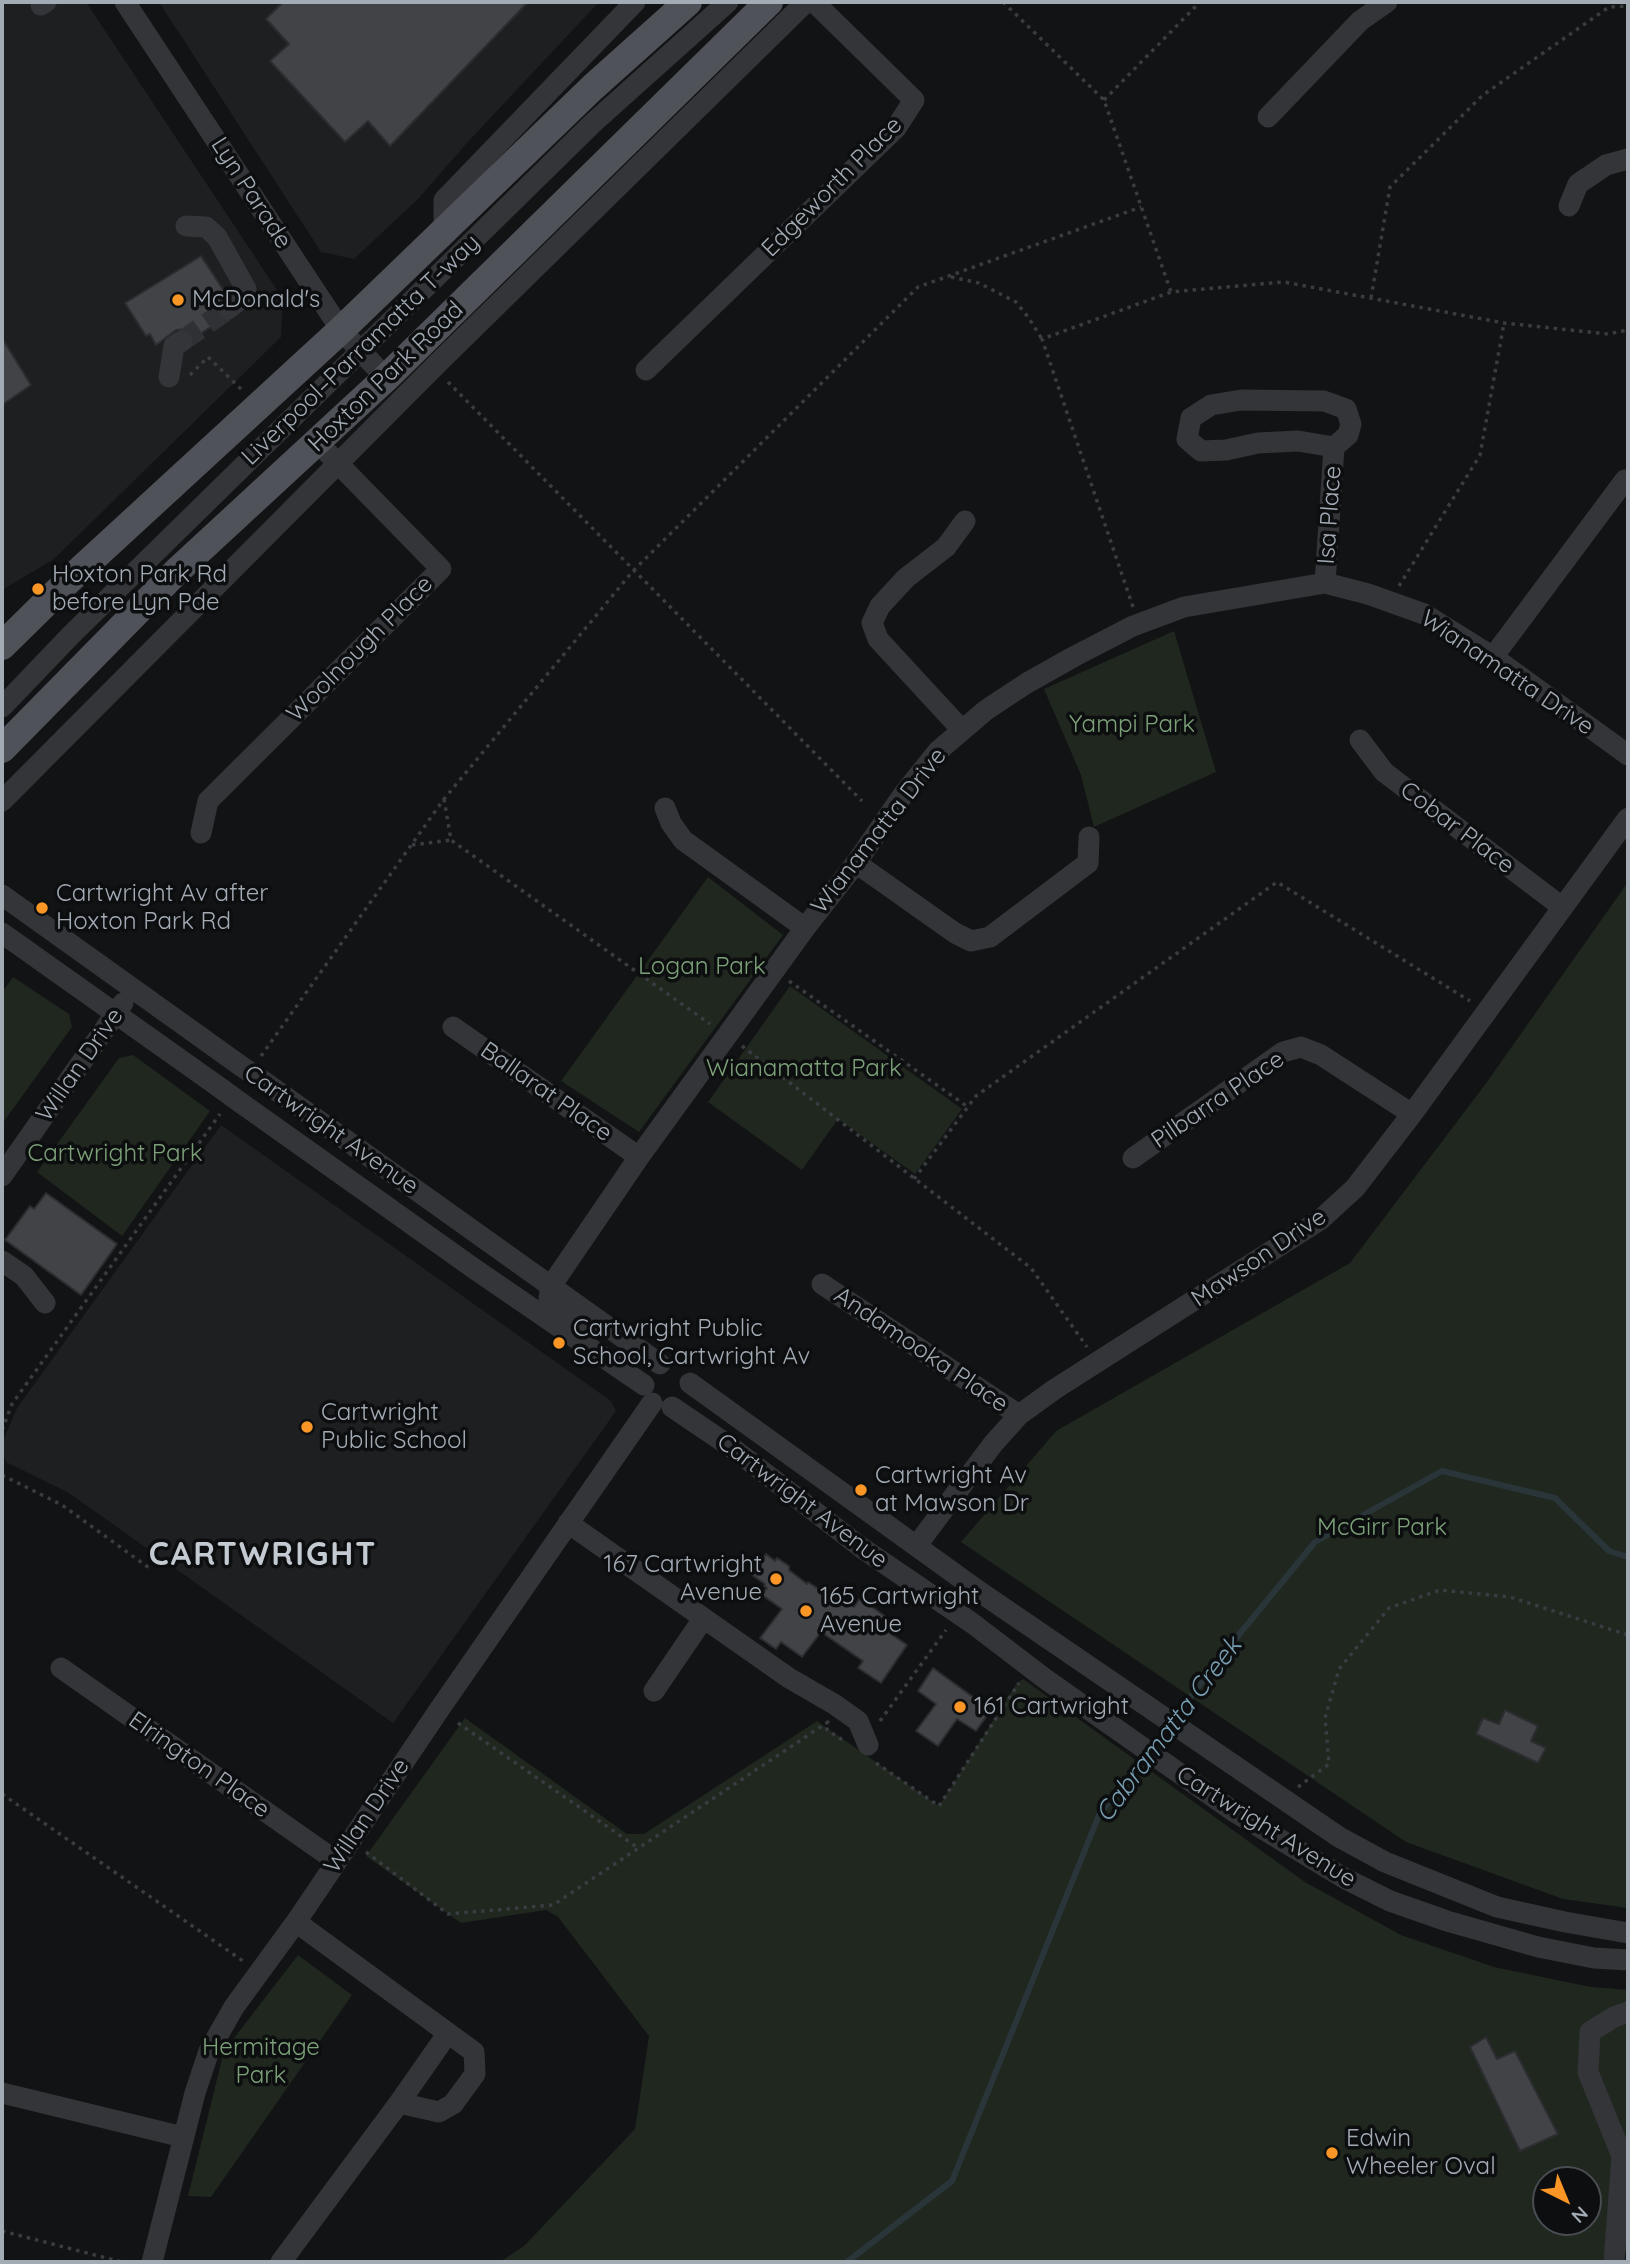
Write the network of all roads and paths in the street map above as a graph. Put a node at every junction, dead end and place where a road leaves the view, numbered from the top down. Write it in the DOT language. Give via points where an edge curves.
graph roads {
  1 [pos="124,2"];
  2 [pos="635,2"];
  3 [pos="688,2"];
  4 [pos="727,2"];
  5 [pos="769,2"];
  6 [pos="806,2"];
  7 [pos="814,2"];
  8 [pos="1003,2"];
  9 [pos="1200,2"];
  10 [pos="1387,2"];
  11 [pos="1628,6"];
  12 [pos="1104,100"];
  13 [pos="1268,117"];
  14 [pos="1628,159"];
  15 [pos="1569,206"];
  16 [pos="1142,208"];
  17 [pos="186,226"];
  18 [pos="444,229"];
  19 [pos="948,277"];
  20 [pos="1171,292"];
  21 [pos="1371,298"];
  22 [pos="228,309"];
  23 [pos="1504,323"];
  24 [pos="1628,331"];
  25 [pos="1041,339"];
  26 [pos="351,340"];
  27 [pos="182,341"];
  28 [pos="646,370"];
  29 [pos="177,378"];
  30 [pos="386,378"];
  31 [pos="447,381"];
  32 [pos="246,394"];
  33 [pos="318,443"];
  34 [pos="1334,447"];
  35 [pos="338,463"];
  36 [pos="1625,480"];
  37 [pos="965,521"];
  38 [pos="633,571"];
  39 [pos="1325,583"];
  40 [pos="1389,601"];
  41 [pos="1138,624"];
  42 [pos="2,646"];
  43 [pos="1493,657"];
  44 [pos="2,706"];
  45 [pos="961,729"];
  46 [pos="1360,740"];
  47 [pos="2,749"];
  48 [pos="1628,755"];
  49 [pos="444,800"];
  50 [pos="2,801"];
  51 [pos="862,801"];
  52 [pos="665,808"];
  53 [pos="1628,818"];
  54 [pos="201,833"];
  55 [pos="1089,837"];
  56 [pos="451,841"];
  57 [pos="412,845"];
  58 [pos="856,863"];
  59 [pos="2,895"];
  60 [pos="1562,907"];
  61 [pos="805,928"];
  62 [pos="2,933"];
  63 [pos="775,970"];
  64 [pos="134,989"];
  65 [pos="1487,1011"];
  66 [pos="116,1013"];
  67 [pos="712,1025"];
  68 [pos="453,1027"];
  69 [pos="741,1046"];
  70 [pos="252,1070"];
  71 [pos="229,1098"];
  72 [pos="968,1107"];
  73 [pos="1412,1114"];
  74 [pos="639,1157"];
  75 [pos="1133,1158"];
  76 [pos="2,1176"];
  77 [pos="914,1179"];
  78 [pos="2,1261"];
  79 [pos="822,1284"];
  80 [pos="551,1286"];
  81 [pos="45,1303"];
  82 [pos="582,1341"];
  83 [pos="1098,1363"];
  84 [pos="660,1364"];
  85 [pos="690,1382"];
  86 [pos="656,1398"];
  87 [pos="1019,1415"];
  88 [pos="2,1430"];
  89 [pos="2,1475"];
  90 [pos="568,1523"];
  91 [pos="917,1545"];
  92 [pos="862,1548"];
  93 [pos="152,1570"];
  94 [pos="939,1601"];
  95 [pos="703,1619"];
  96 [pos="946,1630"];
  97 [pos="1628,1635"];
  98 [pos="61,1668"];
  99 [pos="1033,1678"];
  100 [pos="654,1691"];
  101 [pos="828,1722"];
  102 [pos="458,1723"];
  103 [pos="866,1742"];
  104 [pos="2,1794"];
  105 [pos="1281,1798"];
  106 [pos="351,1840"];
  107 [pos="638,1848"];
  108 [pos="337,1861"];
  109 [pos="296,1922"];
  110 [pos="1628,1933"];
  111 [pos="1628,1960"];
  112 [pos="259,1972"];
  113 [pos="1628,2012"];
  114 [pos="448,2033"];
  115 [pos="2,2093"];
  116 [pos="399,2103"];
  117 [pos="183,2137"];
  118 [pos="1625,2152"];
  119 [pos="2,2231"];
  120 [pos="122,2262"];
  121 [pos="152,2262"];
  122 [pos="281,2262"];
  123 [pos="1614,2262"];
  1 -- 26 [label="street, Lyn Parade"];
  2 -- 18 [label="street" via="443,200"];
  3 -- 18 [label="main road"];
  4 -- 26 [label="street, Liverpool–Parramatta T-way"];
  5 -- 30 [label="main road, Hoxton Park Road"];
  6 -- 35 [label="street"];
  7 -- 28 [label="street, Edgeworth Place" via="914,100 896,128"];
  8 -- 12 [label="path"];
  9 -- 12 [label="path"];
  10 -- 13 [label="street" via="1360,21"];
  11 -- 21 [label="path" via="1609,7 1483,95 1390,187"];
  12 -- 16 [label="path"];
  14 -- 15 [label="street" via="1606,164 1578,184"];
  16 -- 19 [label="path"];
  16 -- 20 [label="path"];
  17 -- 22 [label="street" via="206,227 216,237 246,289"];
  18 -- 26 [label="main road"];
  19 -- 25 [label="path" via="979,283 1016,302"];
  19 -- 38 [label="path" via="918,287"];
  20 -- 21 [label="path" via="1284,282"];
  20 -- 25 [label="path"];
  21 -- 23 [label="path"];
  23 -- 24 [label="path" via="1608,334"];
  23 -- 40 [label="path" via="1480,455"];
  25 -- 41 [label="path"];
  26 -- 30 [label="street, Lyn Parade"];
  26 -- 42 [label="main road" via="67,582"];
  26 -- 44 [label="street, Liverpool–Parramatta T-way"];
  27 -- 29 [label="street" via="174,346"];
  29 -- 32 [label="path" via="208,357"];
  30 -- 33 [label="main road, Hoxton Park Road"];
  31 -- 38 [label="path"];
  33 -- 35 [label="street, Woolnough Place"];
  33 -- 47 [label="main road, Hoxton Park Road" via="177,571"];
  34 -- 34 [label="street, Isa Place" via="1298,441 1201,451 1187,439 1191,418 1211,405 1241,400 1325,401 1346,409 1351,424 1348,435"];
  34 -- 39 [label="street, Isa Place"];
  35 -- 50 [label="street"];
  35 -- 54 [label="street, Woolnough Place" via="441,569 208,801"];
  36 -- 43 [label="street"];
  37 -- 45 [label="street" via="946,547 906,578 880,606 872,623 878,639"];
  38 -- 49 [label="path"];
  38 -- 51 [label="path"];
  39 -- 40 [label="street, Wianamatta Drive"];
  39 -- 41 [label="street, Wianamatta Drive" via="1184,607"];
  40 -- 43 [label="street, Wianamatta Drive" via="1424,614"];
  41 -- 45 [label="street, Wianamatta Drive" via="1027,683"];
  43 -- 48 [label="street, Wianamatta Drive"];
  45 -- 58 [label="street, Wianamatta Drive" via="905,792"];
  46 -- 60 [label="street, Cobar Place" via="1384,772"];
  49 -- 56 [label="path"];
  49 -- 57 [label="path"];
  52 -- 61 [label="street" via="683,840"];
  53 -- 60 [label="street, Mawson Drive"];
  55 -- 58 [label="street" via="1088,863 990,937 971,941"];
  56 -- 57 [label="path"];
  56 -- 67 [label="path"];
  57 -- 70 [label="path"];
  58 -- 61 [label="street, Wianamatta Drive"];
  59 -- 64 [label="street, Cartwright Avenue"];
  60 -- 65 [label="street, Mawson Drive"];
  61 -- 63 [label="street, Wianamatta Drive"];
  62 -- 66 [label="street, Cartwright Avenue"];
  63 -- 72 [label="path"];
  63 -- 74 [label="street, Wianamatta Drive"];
  64 -- 66 [label="street, Willan Drive"];
  64 -- 70 [label="street, Cartwright Avenue"];
  65 -- 72 [label="path" via="1277,882 976,1096"];
  65 -- 73 [label="street, Mawson Drive"];
  66 -- 71 [label="street, Cartwright Avenue"];
  66 -- 76 [label="street, Willan Drive"];
  68 -- 74 [label="street, Ballarat Place"];
  69 -- 77 [label="path"];
  70 -- 80 [label="street, Cartwright Avenue"];
  71 -- 82 [label="street, Cartwright Avenue"];
  71 -- 88 [label="path" via="12,1404"];
  72 -- 77 [label="path"];
  73 -- 75 [label="street, Pilbarra Place" via="1301,1047 1283,1052"];
  73 -- 83 [label="street, Mawson Drive" via="1354,1188 1320,1220"];
  74 -- 80 [label="street, Wianamatta Drive"];
  77 -- 83 [label="path" via="1031,1268"];
  78 -- 81 [label="street" via="24,1276"];
  79 -- 87 [label="street, Andamooka Place"];
  80 -- 82 [label="street" via="551,1303 578,1329"];
  80 -- 84 [label="street, Cartwright Avenue"];
  82 -- 86 [label="street, Cartwright Avenue"];
  83 -- 87 [label="street, Mawson Drive"];
  84 -- 85 [label="street" via="679,1366"];
  84 -- 86 [label="street" via="650,1370"];
  85 -- 86 [label="street" via="682,1402"];
  85 -- 91 [label="street, Cartwright Avenue"];
  86 -- 90 [label="street, Willan Drive"];
  86 -- 92 [label="street, Cartwright Avenue" via="731,1447"];
  87 -- 91 [label="street, Mawson Drive"];
  89 -- 93 [label="path" via="62,1505"];
  90 -- 95 [label="street"];
  90 -- 106 [label="street, Willan Drive"];
  91 -- 92 [label="street"];
  91 -- 94 [label="street" via="920,1563"];
  91 -- 105 [label="street, Cartwright Avenue"];
  92 -- 94 [label="street, Cartwright Avenue"];
  94 -- 99 [label="street, Cartwright Avenue"];
  95 -- 100 [label="street"];
  95 -- 103 [label="street" via="834,1704"];
  96 -- 103 [label="path"];
  97 -- 105 [label="path" via="1510,1597 1440,1590 1389,1608 1339,1669 1325,1718 1329,1765"];
  98 -- 108 [label="street, Elrington Place"];
  99 -- 103 [label="path" via="939,1806"];
  99 -- 111 [label="street, Cartwright Avenue" via="1233,1811 1390,1901 1538,1947"];
  101 -- 107 [label="path"];
  102 -- 107 [label="path"];
  104 -- 112 [label="path"];
  105 -- 110 [label="street, Cartwright Avenue" via="1339,1837 1437,1885 1497,1907"];
  106 -- 107 [label="path" via="447,1914 553,1905"];
  106 -- 108 [label="street, Willan Drive"];
  108 -- 109 [label="street, Willan Drive"];
  109 -- 112 [label="street, Willan Drive"];
  109 -- 114 [label="street"];
  112 -- 117 [label="street, Willan Drive" via="209,2051"];
  113 -- 118 [label="street" via="1590,2032 1588,2072"];
  114 -- 116 [label="street"];
  114 -- 116 [label="street" via="474,2053 475,2074 453,2104 439,2112"];
  115 -- 117 [label="street"];
  116 -- 122 [label="street"];
  117 -- 121 [label="street, Willan Drive"];
  118 -- 123 [label="street"];
  119 -- 120 [label="path"];
}
